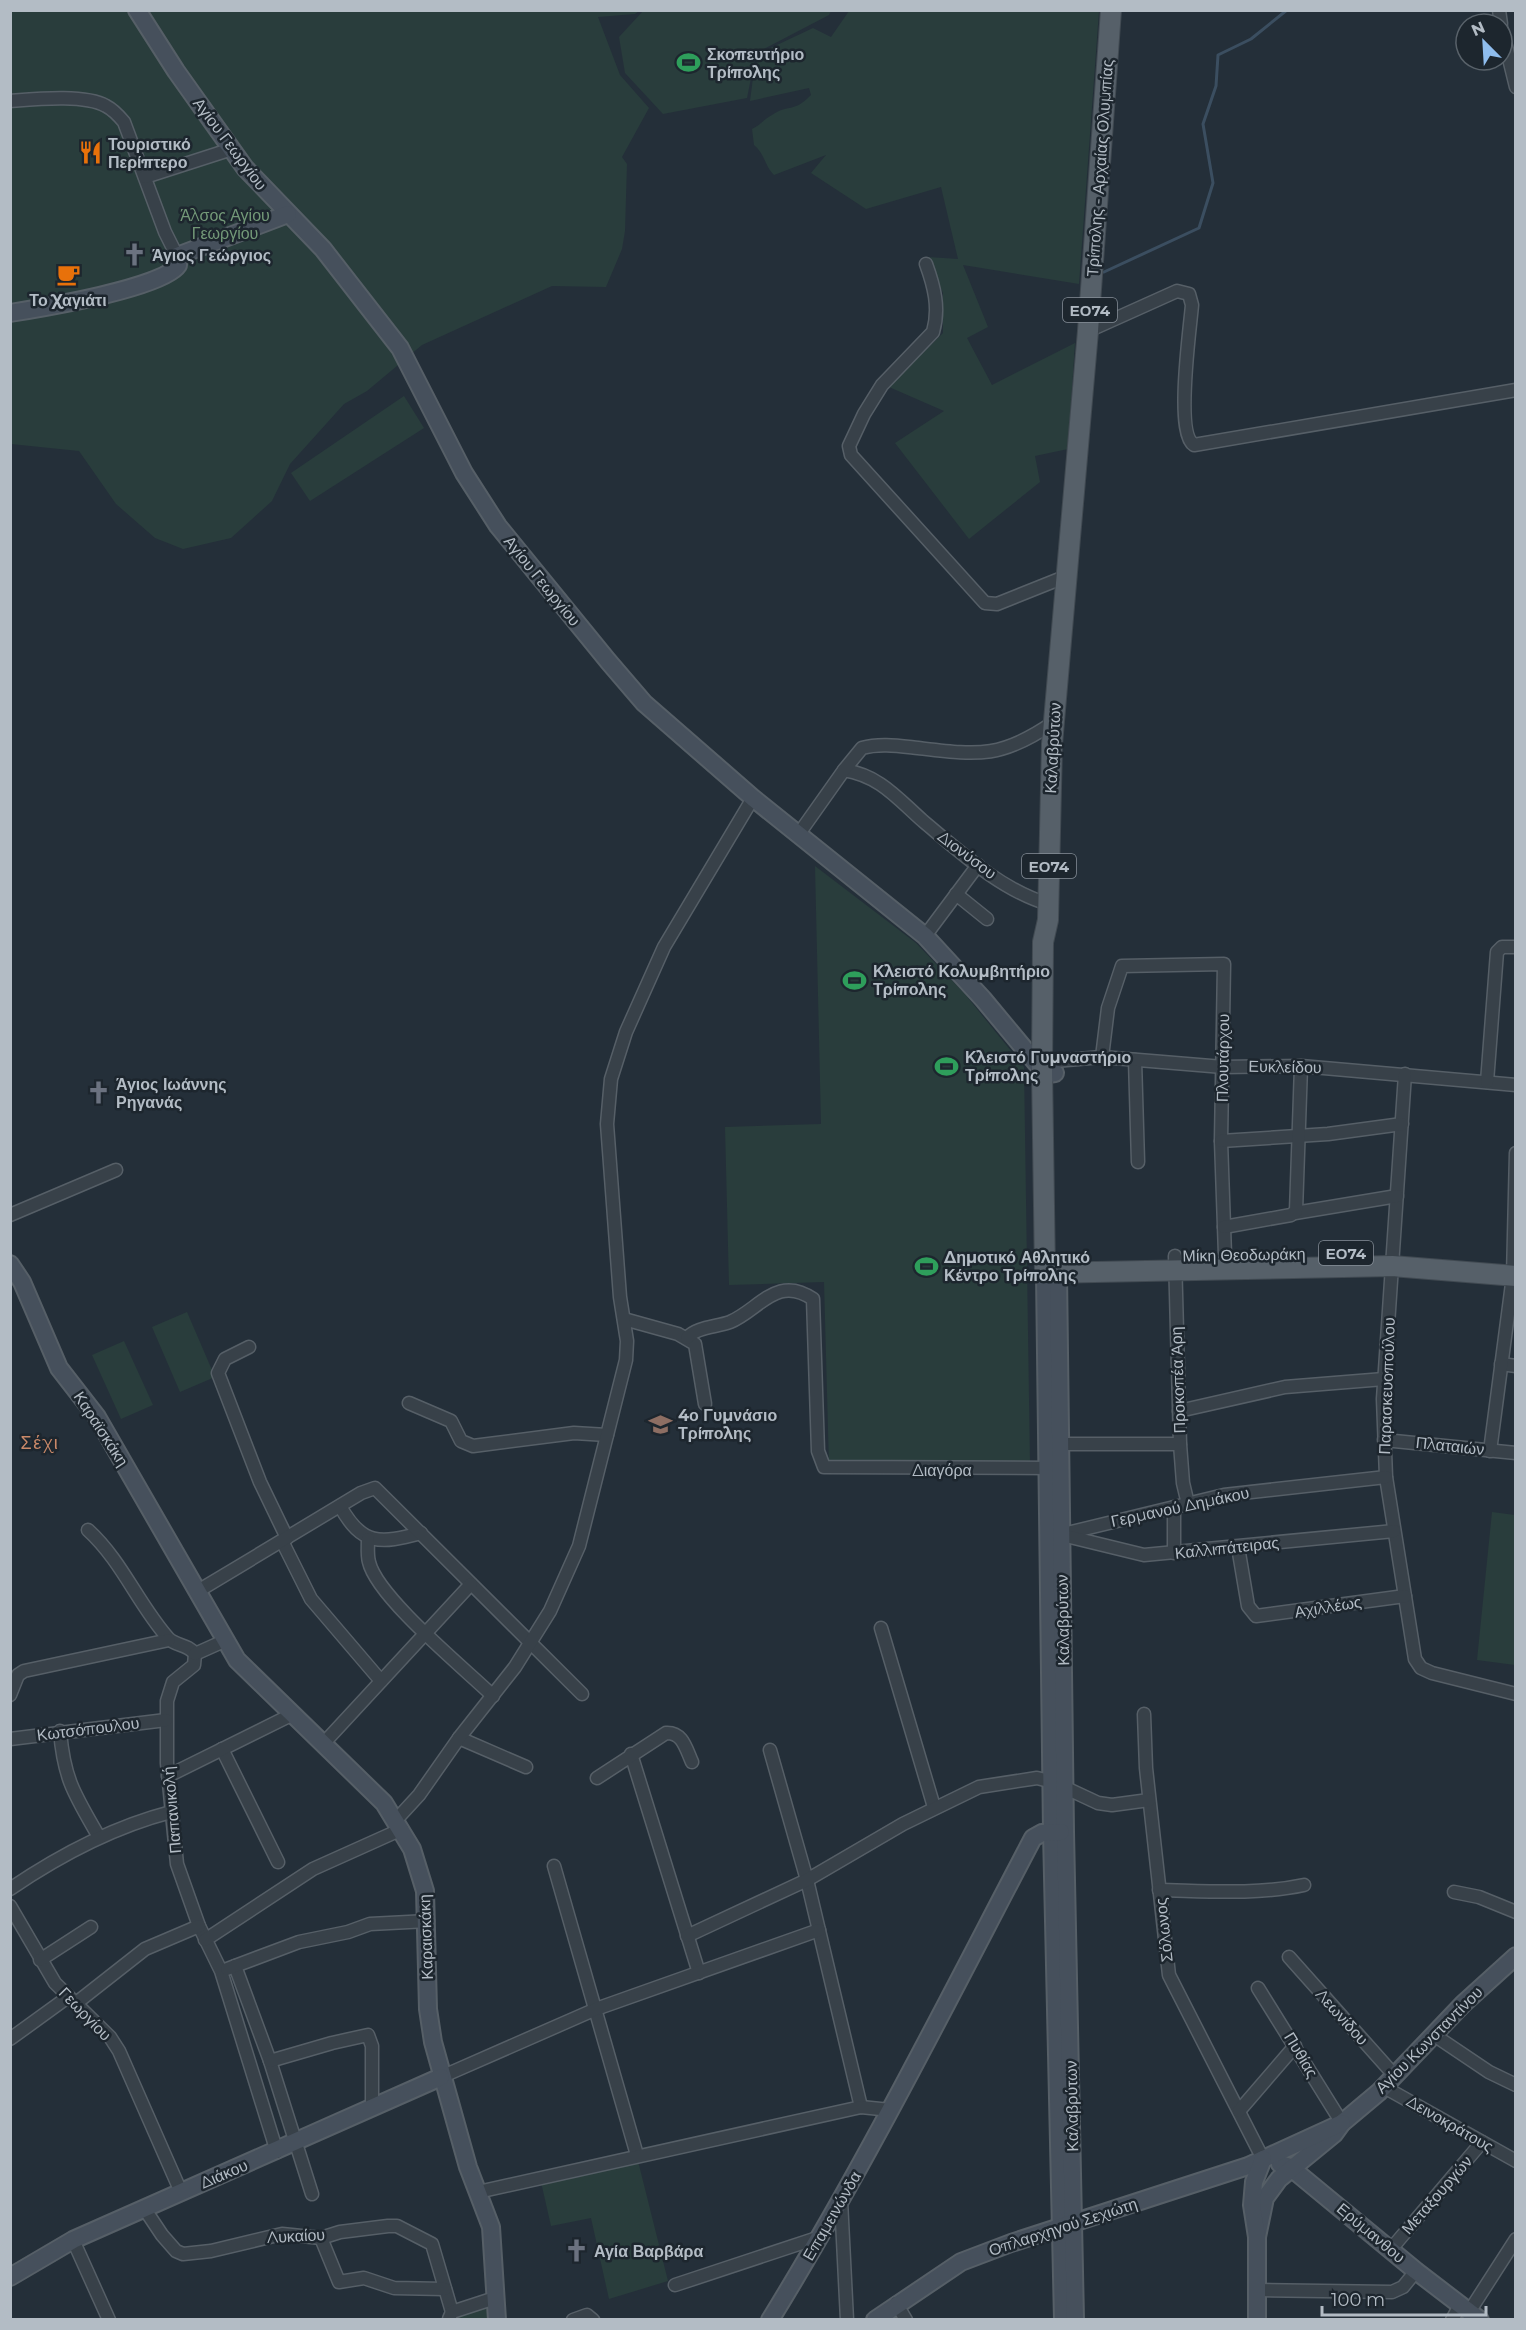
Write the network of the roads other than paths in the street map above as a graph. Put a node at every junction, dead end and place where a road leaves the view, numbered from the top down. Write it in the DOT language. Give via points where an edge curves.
graph roads {
  1 [pos="137,10"];
  2 [pos="1111,10"];
  3 [pos="1512,72"];
  4 [pos="1515,87"];
  5 [pos="10,101"];
  6 [pos="232,149"];
  7 [pos="145,177"];
  8 [pos="288,214"];
  9 [pos="177,256"];
  10 [pos="926,264"];
  11 [pos="10,313"];
  12 [pos="1088,331"];
  13 [pos="1515,390"];
  14 [pos="1067,576"];
  15 [pos="1054,722"];
  16 [pos="844,770"];
  17 [pos="753,798"];
  18 [pos="798,835"];
  19 [pos="978,865"];
  20 [pos="956,894"];
  21 [pos="1048,912"];
  22 [pos="987,920"];
  23 [pos="925,936"];
  24 [pos="1515,947"];
  25 [pos="1102,1057"];
  26 [pos="1135,1060"];
  27 [pos="1301,1066"];
  28 [pos="1223,1067"];
  29 [pos="1050,1068"];
  30 [pos="1406,1074"];
  31 [pos="1487,1082"];
  32 [pos="1515,1085"];
  33 [pos="1402,1124"];
  34 [pos="1300,1136"];
  35 [pos="1221,1141"];
  36 [pos="1515,1153"];
  37 [pos="1138,1162"];
  38 [pos="116,1170"];
  39 [pos="1397,1196"];
  40 [pos="1295,1214"];
  41 [pos="10,1215"];
  42 [pos="1224,1227"];
  43 [pos="1225,1255"];
  44 [pos="1392,1259"];
  45 [pos="1175,1262"];
  46 [pos="10,1264"];
  47 [pos="1051,1267"];
  48 [pos="1514,1270"];
  49 [pos="624,1319"];
  50 [pos="687,1338"];
  51 [pos="249,1347"];
  52 [pos="1501,1364"];
  53 [pos="1515,1366"];
  54 [pos="1384,1379"];
  55 [pos="409,1402"];
  56 [pos="705,1404"];
  57 [pos="1179,1411"];
  58 [pos="607,1435"];
  59 [pos="1384,1440"];
  60 [pos="1060,1444"];
  61 [pos="1180,1444"];
  62 [pos="1490,1451"];
  63 [pos="1515,1453"];
  64 [pos="1054,1468"];
  65 [pos="1386,1477"];
  66 [pos="1188,1504"];
  67 [pos="339,1506"];
  68 [pos="1174,1508"];
  69 [pos="88,1530"];
  70 [pos="1394,1531"];
  71 [pos="421,1533"];
  72 [pos="1055,1536"];
  73 [pos="284,1539"];
  74 [pos="368,1539"];
  75 [pos="1238,1546"];
  76 [pos="1174,1553"];
  77 [pos="471,1584"];
  78 [pos="198,1591"];
  79 [pos="1405,1596"];
  80 [pos="881,1628"];
  81 [pos="426,1633"];
  82 [pos="169,1640"];
  83 [pos="224,1641"];
  84 [pos="531,1645"];
  85 [pos="195,1653"];
  86 [pos="381,1681"];
  87 [pos="582,1694"];
  88 [pos="1515,1694"];
  89 [pos="10,1695"];
  90 [pos="493,1696"];
  91 [pos="293,1714"];
  92 [pos="1144,1714"];
  93 [pos="166,1720"];
  94 [pos="60,1731"];
  95 [pos="459,1738"];
  96 [pos="10,1739"];
  97 [pos="323,1744"];
  98 [pos="222,1749"];
  99 [pos="770,1750"];
  100 [pos="631,1754"];
  101 [pos="692,1762"];
  102 [pos="526,1767"];
  103 [pos="168,1776"];
  104 [pos="597,1778"];
  105 [pos="1060,1785"];
  106 [pos="1149,1800"];
  107 [pos="934,1807"];
  108 [pos="171,1812"];
  109 [pos="399,1825"];
  110 [pos="1058,1832"];
  111 [pos="99,1837"];
  112 [pos="278,1862"];
  113 [pos="554,1866"];
  114 [pos="807,1880"];
  115 [pos="1304,1885"];
  116 [pos="10,1889"];
  117 [pos="1159,1890"];
  118 [pos="1454,1892"];
  119 [pos="10,1906"];
  120 [pos="1515,1912"];
  121 [pos="428,1921"];
  122 [pos="199,1926"];
  123 [pos="91,1927"];
  124 [pos="819,1930"];
  125 [pos="687,1936"];
  126 [pos="205,1941"];
  127 [pos="1515,1956"];
  128 [pos="1289,1957"];
  129 [pos="40,1960"];
  130 [pos="235,1966"];
  131 [pos="221,1971"];
  132 [pos="699,1973"];
  133 [pos="1258,1988"];
  134 [pos="72,2001"];
  135 [pos="596,2009"];
  136 [pos="1434,2035"];
  137 [pos="10,2039"];
  138 [pos="1295,2046"];
  139 [pos="270,2061"];
  140 [pos="441,2077"];
  141 [pos="1390,2081"];
  142 [pos="1515,2085"];
  143 [pos="861,2107"];
  144 [pos="372,2109"];
  145 [pos="890,2110"];
  146 [pos="1239,2111"];
  147 [pos="1342,2123"];
  148 [pos="1308,2140"];
  149 [pos="1482,2142"];
  150 [pos="296,2144"];
  151 [pos="277,2152"];
  152 [pos="637,2156"];
  153 [pos="1263,2159"];
  154 [pos="1515,2161"];
  155 [pos="1290,2167"];
  156 [pos="181,2192"];
  157 [pos="478,2192"];
  158 [pos="312,2194"];
  159 [pos="841,2200"];
  160 [pos="1262,2207"];
  161 [pos="144,2208"];
  162 [pos="1068,2225"];
  163 [pos="820,2237"];
  164 [pos="1257,2237"];
  165 [pos="321,2238"];
  166 [pos="1515,2239"];
  167 [pos="73,2241"];
  168 [pos="1391,2249"];
  169 [pos="1416,2271"];
  170 [pos="10,2277"];
  171 [pos="675,2285"];
  172 [pos="445,2289"];
  173 [pos="1257,2290"];
  174 [pos="495,2298"];
  175 [pos="896,2303"];
  176 [pos="1465,2314"];
  177 [pos="451,2316"];
  178 [pos="109,2319"];
  179 [pos="497,2319"];
  180 [pos="573,2319"];
  181 [pos="593,2319"];
  182 [pos="770,2319"];
  183 [pos="847,2319"];
  184 [pos="875,2319"];
  185 [pos="906,2319"];
  186 [pos="1063,2319"];
  187 [pos="1075,2319"];
  188 [pos="1257,2319"];
  1 -- 6 [label="street, Αγίου Γεωργίου"];
  2 -- 12 [label="main road, Τρίπολης - Αρχαίας Ολυμπίας / ΕΟ74"];
  3 -- 4 [label="street"];
  5 -- 7 [label="street" via="89,100 106,105 124,122"];
  6 -- 7 [label="street"];
  6 -- 8 [label="street, Αγίου Γεωργίου"];
  7 -- 9 [label="street"];
  8 -- 9 [label="street"];
  8 -- 17 [label="street, Αγίου Γεωργίου" via="322,249 400,348 469,482 517,552 644,703"];
  9 -- 11 [label="street" via="178,265 173,271 130,288"];
  10 -- 14 [label="street" via="936,293 933,332 882,385 849,446 852,455 985,603 997,604"];
  12 -- 13 [label="street" via="1178,291 1189,294 1192,305 1185,403 1186,433 1194,445"];
  12 -- 14 [label="main road, Τρίπολης - Αρχαίας Ολυμπίας / ΕΟ74"];
  14 -- 15 [label="main road, Καλαβρύτων / ΕΟ74"];
  15 -- 16 [label="street" via="1021,742 991,753 870,746 857,752"];
  15 -- 21 [label="main road, Καλαβρύτων / ΕΟ74"];
  16 -- 18 [label="street"];
  16 -- 19 [label="street, Διονύσου" via="873,777"];
  17 -- 18 [label="street, Αγίου Γεωργίου"];
  17 -- 49 [label="street" via="664,946 614,1063 607,1124"];
  18 -- 23 [label="street, Αγίου Γεωργίου"];
  19 -- 20 [label="street"];
  19 -- 21 [label="street, Διονύσου"];
  20 -- 22 [label="street"];
  20 -- 23 [label="street"];
  21 -- 29 [label="main road, Καλαβρύτων / ΕΟ74" via="1043,942"];
  23 -- 29 [label="street, Αγίου Γεωργίου"];
  24 -- 31 [label="street" via="1502,947 1497,952"];
  25 -- 26 [label="street, Ευκλείδου"];
  25 -- 28 [label="street, Πλουτάρχου" via="1108,1008 1122,966 1224,964"];
  25 -- 29 [label="street, Ευκλείδου"];
  26 -- 28 [label="street, Ευκλείδου"];
  26 -- 37 [label="street"];
  27 -- 28 [label="street, Ευκλείδου"];
  27 -- 30 [label="street, Ευκλείδου"];
  27 -- 34 [label="street"];
  28 -- 35 [label="street, Πλουτάρχου"];
  29 -- 47 [label="main road, Καλαβρύτων / ΕΟ74"];
  30 -- 31 [label="street, Ευκλείδου"];
  30 -- 33 [label="street, Παρασκευοπούλου"];
  31 -- 32 [label="street, Ευκλείδου"];
  33 -- 34 [label="street"];
  33 -- 39 [label="street, Παρασκευοπούλου"];
  34 -- 35 [label="street"];
  34 -- 40 [label="street"];
  35 -- 42 [label="street, Πλουτάρχου"];
  36 -- 48 [label="street"];
  38 -- 41 [label="street"];
  39 -- 40 [label="street"];
  39 -- 44 [label="street, Παρασκευοπούλου"];
  40 -- 42 [label="street"];
  42 -- 43 [label="street, Πλουτάρχου"];
  43 -- 44 [label="main road, Μίκη Θεοδωράκη / ΕΟ74"];
  43 -- 45 [label="main road, Μίκη Θεοδωράκη / ΕΟ74"];
  44 -- 45 [label="main road, Μίκη Θεοδωράκη / ΕΟ74"];
  44 -- 48 [label="main road, Μίκη Θεοδωράκη / ΕΟ74"];
  44 -- 54 [label="street, Παρασκευοπούλου"];
  45 -- 47 [label="main road, Μίκη Θεοδωράκη / ΕΟ74"];
  45 -- 57 [label="street, Προκοπέα Άρη"];
  46 -- 78 [label="street, Καραϊσκάκη" via="22,1282 59,1368 96,1417"];
  47 -- 60 [label="street, Καλαβρύτων"];
  47 -- 64 [label="street, Καλαβρύτων"];
  48 -- 52 [label="street"];
  49 -- 50 [label="street"];
  49 -- 58 [label="street" via="626,1360"];
  50 -- 56 [label="street" via="698,1350"];
  50 -- 64 [label="street, Διαγόρα" via="696,1331 741,1316 766,1296 798,1292 813,1299 818,1451 824,1467"];
  51 -- 73 [label="street" via="222,1362 220,1380"];
  52 -- 53 [label="street"];
  52 -- 62 [label="street"];
  54 -- 57 [label="street" via="1294,1386"];
  54 -- 59 [label="street, Παρασκευοπούλου"];
  55 -- 58 [label="street" via="451,1421 461,1442 468,1445 574,1433"];
  57 -- 61 [label="street, Προκοπέα Άρη"];
  58 -- 84 [label="street" via="579,1546"];
  59 -- 62 [label="street, Πλαταιών"];
  59 -- 65 [label="street, Παρασκευοπούλου"];
  60 -- 61 [label="street"];
  60 -- 64 [label="street, Καλαβρύτων"];
  61 -- 66 [label="street, Προκοπέα Άρη"];
  62 -- 63 [label="street, Πλαταιών"];
  64 -- 72 [label="street, Καλαβρύτων"];
  65 -- 66 [label="street, Γερμανού Δημάκου" via="1235,1493"];
  65 -- 70 [label="street, Παρασκευοπούλου"];
  66 -- 68 [label="street, Γερμανού Δημάκου"];
  67 -- 71 [label="street" via="375,1488"];
  67 -- 73 [label="street"];
  67 -- 74 [label="street"];
  68 -- 72 [label="street, Γερμανού Δημάκου"];
  68 -- 76 [label="street"];
  69 -- 82 [label="street" via="122,1569"];
  70 -- 75 [label="street, Καλλιπάτειρας"];
  70 -- 79 [label="street, Παρασκευοπούλου"];
  71 -- 74 [label="street" via="382,1541"];
  71 -- 77 [label="street"];
  72 -- 76 [label="street, Καλλιπάτειρας" via="1133,1554"];
  72 -- 105 [label="street, Καλαβρύτων"];
  73 -- 78 [label="street"];
  73 -- 86 [label="street" via="311,1599"];
  74 -- 81 [label="street" via="369,1562 381,1585"];
  75 -- 76 [label="street, Καλλιπάτειρας"];
  75 -- 79 [label="street, Αχιλλέως" via="1252,1614 1265,1617"];
  77 -- 81 [label="street"];
  77 -- 84 [label="street"];
  78 -- 83 [label="street, Καραισκάκη"];
  79 -- 88 [label="street, Παρασκευοπούλου" via="1415,1659 1421,1668 1452,1680"];
  80 -- 107 [label="street"];
  81 -- 86 [label="street"];
  81 -- 90 [label="street"];
  82 -- 85 [label="street"];
  82 -- 89 [label="street" via="21,1673"];
  83 -- 85 [label="street"];
  83 -- 91 [label="street, Καραισκάκη" via="246,1671"];
  84 -- 87 [label="street"];
  84 -- 90 [label="street"];
  85 -- 93 [label="street, Παπανικολή" via="194,1665 170,1686"];
  86 -- 97 [label="street"];
  90 -- 95 [label="street"];
  91 -- 97 [label="street, Καραισκάκη"];
  91 -- 98 [label="street"];
  92 -- 106 [label="street, Σόλωνος"];
  93 -- 94 [label="street, Κωτσόπουλου"];
  93 -- 103 [label="street, Παπανικολή"];
  94 -- 96 [label="street, Κωτσόπουλου"];
  94 -- 111 [label="street" via="67,1779"];
  95 -- 102 [label="street"];
  95 -- 109 [label="street"];
  97 -- 109 [label="street, Καραισκάκη" via="384,1803"];
  98 -- 103 [label="street"];
  98 -- 112 [label="street"];
  99 -- 114 [label="street"];
  100 -- 101 [label="street" via="660,1735 672,1732 682,1739"];
  100 -- 104 [label="street"];
  100 -- 125 [label="street"];
  103 -- 108 [label="street, Παπανικολή"];
  105 -- 106 [label="street" via="1112,1805"];
  105 -- 107 [label="street" via="1037,1778 990,1784"];
  105 -- 110 [label="street, Καλαβρύτων"];
  106 -- 117 [label="street, Σόλωνος"];
  107 -- 114 [label="street"];
  108 -- 111 [label="street"];
  108 -- 122 [label="street, Παπανικολή" via="180,1877"];
  109 -- 121 [label="street, Καραισκάκη" via="422,1874"];
  109 -- 126 [label="street" via="313,1869"];
  110 -- 145 [label="street, Επαμεινώνδα" via="1033,1838"];
  110 -- 162 [label="street, Καλαβρύτων"];
  111 -- 116 [label="street"];
  113 -- 135 [label="street"];
  114 -- 124 [label="street"];
  114 -- 125 [label="street"];
  115 -- 117 [label="street" via="1238,1891"];
  117 -- 146 [label="street, Σόλωνος" via="1169,1975"];
  118 -- 120 [label="street" via="1479,1897"];
  119 -- 129 [label="street, Γεωργίου"];
  121 -- 130 [label="street" via="370,1924 299,1942"];
  121 -- 140 [label="street, Καραισκάκη" via="428,2009"];
  122 -- 126 [label="street, Παπανικολή"];
  122 -- 134 [label="street" via="145,1949"];
  123 -- 129 [label="street"];
  124 -- 132 [label="street"];
  124 -- 143 [label="street"];
  125 -- 132 [label="street"];
  126 -- 131 [label="street, Παπανικολή"];
  127 -- 136 [label="street, Αγίου Κωνσταντίνου"];
  128 -- 141 [label="street, Λεωνίδου"];
  129 -- 134 [label="street, Γεωργίου"];
  130 -- 131 [label="street"];
  130 -- 139 [label="street"];
  131 -- 151 [label="street, Παπανικολή"];
  132 -- 135 [label="street"];
  133 -- 138 [label="street, Πυθίας"];
  134 -- 137 [label="street"];
  134 -- 156 [label="street, Γεωργίου" via="110,2037 119,2051"];
  135 -- 140 [label="street"];
  135 -- 152 [label="street"];
  136 -- 141 [label="street, Αγίου Κωνσταντίνου"];
  136 -- 142 [label="street"];
  138 -- 146 [label="street"];
  138 -- 147 [label="street, Πυθίας"];
  139 -- 144 [label="street" via="368,2035 372,2046"];
  139 -- 150 [label="street"];
  140 -- 144 [label="street, Διάκου"];
  140 -- 157 [label="street, Καραισκάκη"];
  141 -- 147 [label="street, Αγίου Κωνσταντίνου"];
  141 -- 149 [label="street, Δεινοκράτους"];
  143 -- 145 [label="street"];
  143 -- 152 [label="street"];
  144 -- 150 [label="street, Διάκου"];
  145 -- 159 [label="street, Επαμεινώνδα"];
  146 -- 153 [label="street, Σόλωνος"];
  147 -- 148 [label="street, Αγίου Κωνσταντίνου"];
  147 -- 155 [label="street, Αγίου Κωνσταντίνου" via="1334,2134"];
  148 -- 153 [label="street, Αγίου Κωνσταντίνου"];
  148 -- 155 [label="street"];
  149 -- 154 [label="street, Δεινοκράτους"];
  149 -- 168 [label="street, Μεταξουργών"];
  150 -- 151 [label="street, Διάκου"];
  150 -- 158 [label="street"];
  151 -- 156 [label="street, Διάκου"];
  152 -- 157 [label="street"];
  153 -- 155 [label="street"];
  153 -- 160 [label="street" via="1269,2174"];
  153 -- 162 [label="street, Οπλαρχηγού Σεχιώτη"];
  153 -- 164 [label="street, Αγίου Κωνσταντίνου" via="1252,2196 1252,2224"];
  155 -- 160 [label="street, Αγίου Κωνσταντίνου" via="1273,2186"];
  155 -- 168 [label="street, Ερύμανθου"];
  156 -- 161 [label="street, Διάκου"];
  157 -- 174 [label="street, Καραισκάκη" via="492,2235"];
  159 -- 163 [label="street, Επαμεινώνδα"];
  159 -- 183 [label="street"];
  160 -- 164 [label="street, Αγίου Κωνσταντίνου"];
  161 -- 165 [label="street, Λυκαίου" via="166,2240 183,2254 282,2234"];
  161 -- 167 [label="street, Διάκου"];
  162 -- 175 [label="street, Οπλαρχηγού Σεχιώτη" via="961,2262"];
  162 -- 186 [label="street, Καλαβρύτων"];
  162 -- 187 [label="street, Καλαβρύτων"];
  163 -- 171 [label="street"];
  163 -- 182 [label="street, Επαμεινώνδα"];
  164 -- 173 [label="street, Αγίου Κωνσταντίνου"];
  165 -- 172 [label="street" via="339,2282 364,2278 394,2289"];
  165 -- 172 [label="street, Λυκαίου" via="397,2226 432,2244"];
  166 -- 176 [label="street"];
  167 -- 170 [label="street, Διάκου"];
  167 -- 178 [label="street"];
  168 -- 169 [label="street, Ερύμανθου"];
  169 -- 173 [label="street" via="1403,2287 1392,2292"];
  169 -- 176 [label="street, Ερύμανθου"];
  172 -- 177 [label="street, Λυκαίου"];
  173 -- 188 [label="street, Αγίου Κωνσταντίνου"];
  174 -- 177 [label="street"];
  174 -- 179 [label="street, Καραισκάκη"];
  175 -- 184 [label="street, Οπλαρχηγού Σεχιώτη"];
  175 -- 185 [label="street"];
  180 -- 181 [label="street" via="587,2315"];
}
